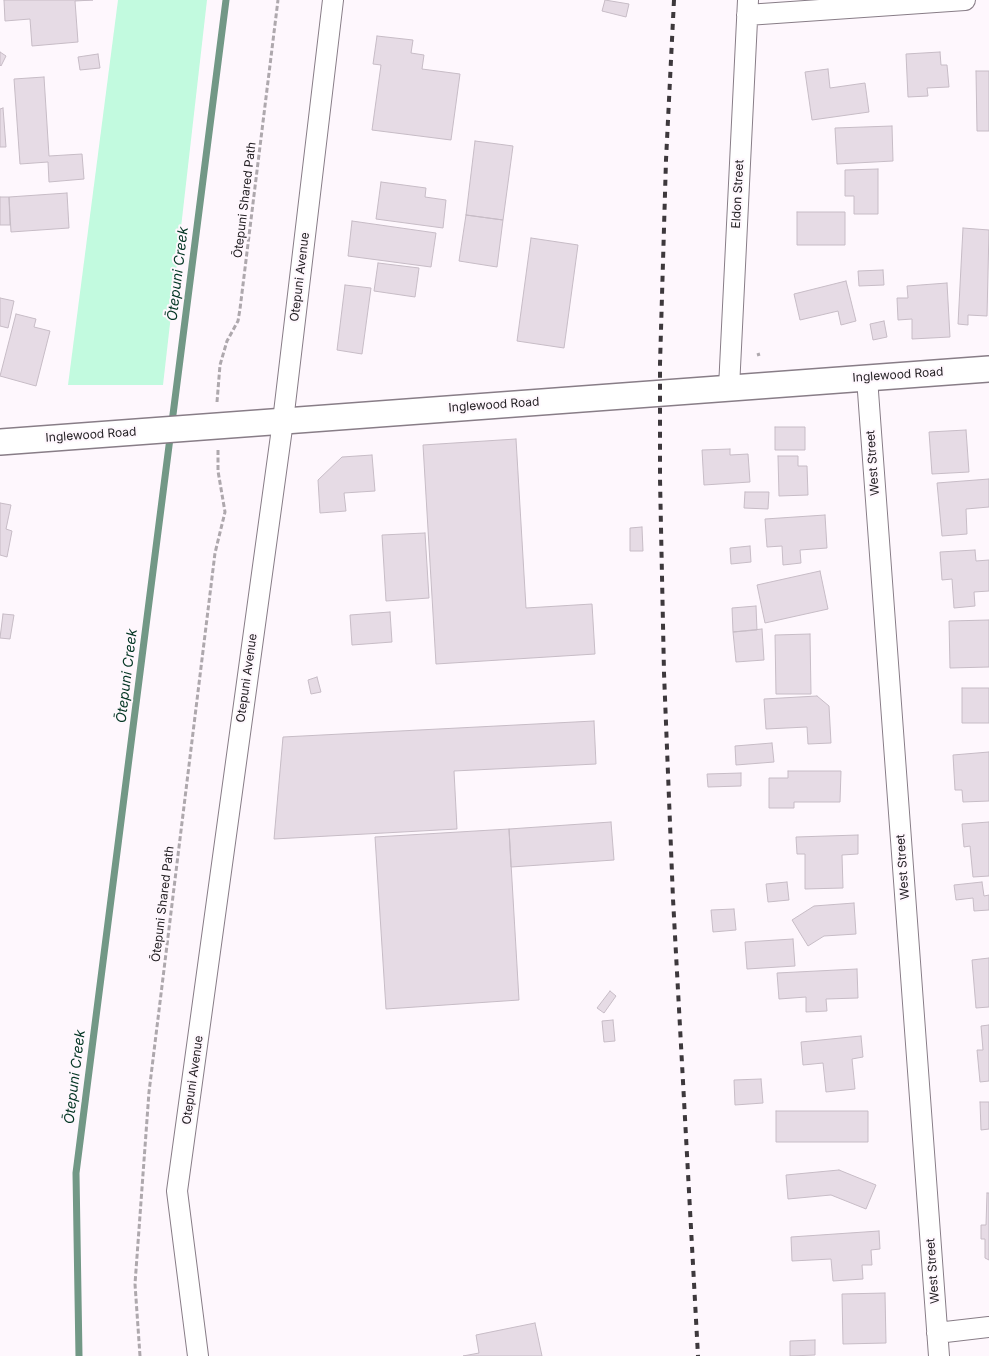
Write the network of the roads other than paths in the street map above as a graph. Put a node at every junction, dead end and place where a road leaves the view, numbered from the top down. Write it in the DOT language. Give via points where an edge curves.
graph roads {
  1 [pos="333,0"];
  2 [pos="965,0"];
  3 [pos="747,8"];
  4 [pos="989,369"];
  5 [pos="867,378"];
  6 [pos="729,388"];
  7 [pos="283,421"];
  8 [pos="0,442"];
  9 [pos="989,1327"];
  10 [pos="937,1333"];
  11 [pos="198,1356"];
  12 [pos="939,1356"];
  1 -- 7 [label="street, Otepuni Avenue"];
  2 -- 3 [label="street"];
  3 -- 6 [label="street, Eldon Street"];
  4 -- 5 [label="street, Inglewood Road"];
  5 -- 6 [label="street, Inglewood Road"];
  5 -- 10 [label="street, West Street"];
  6 -- 7 [label="street, Inglewood Road"];
  7 -- 8 [label="street, Inglewood Road"];
  7 -- 11 [label="street, Otepuni Avenue" via="178,1192"];
  9 -- 10 [label="street"];
  10 -- 12 [label="street, West Street"];
}
